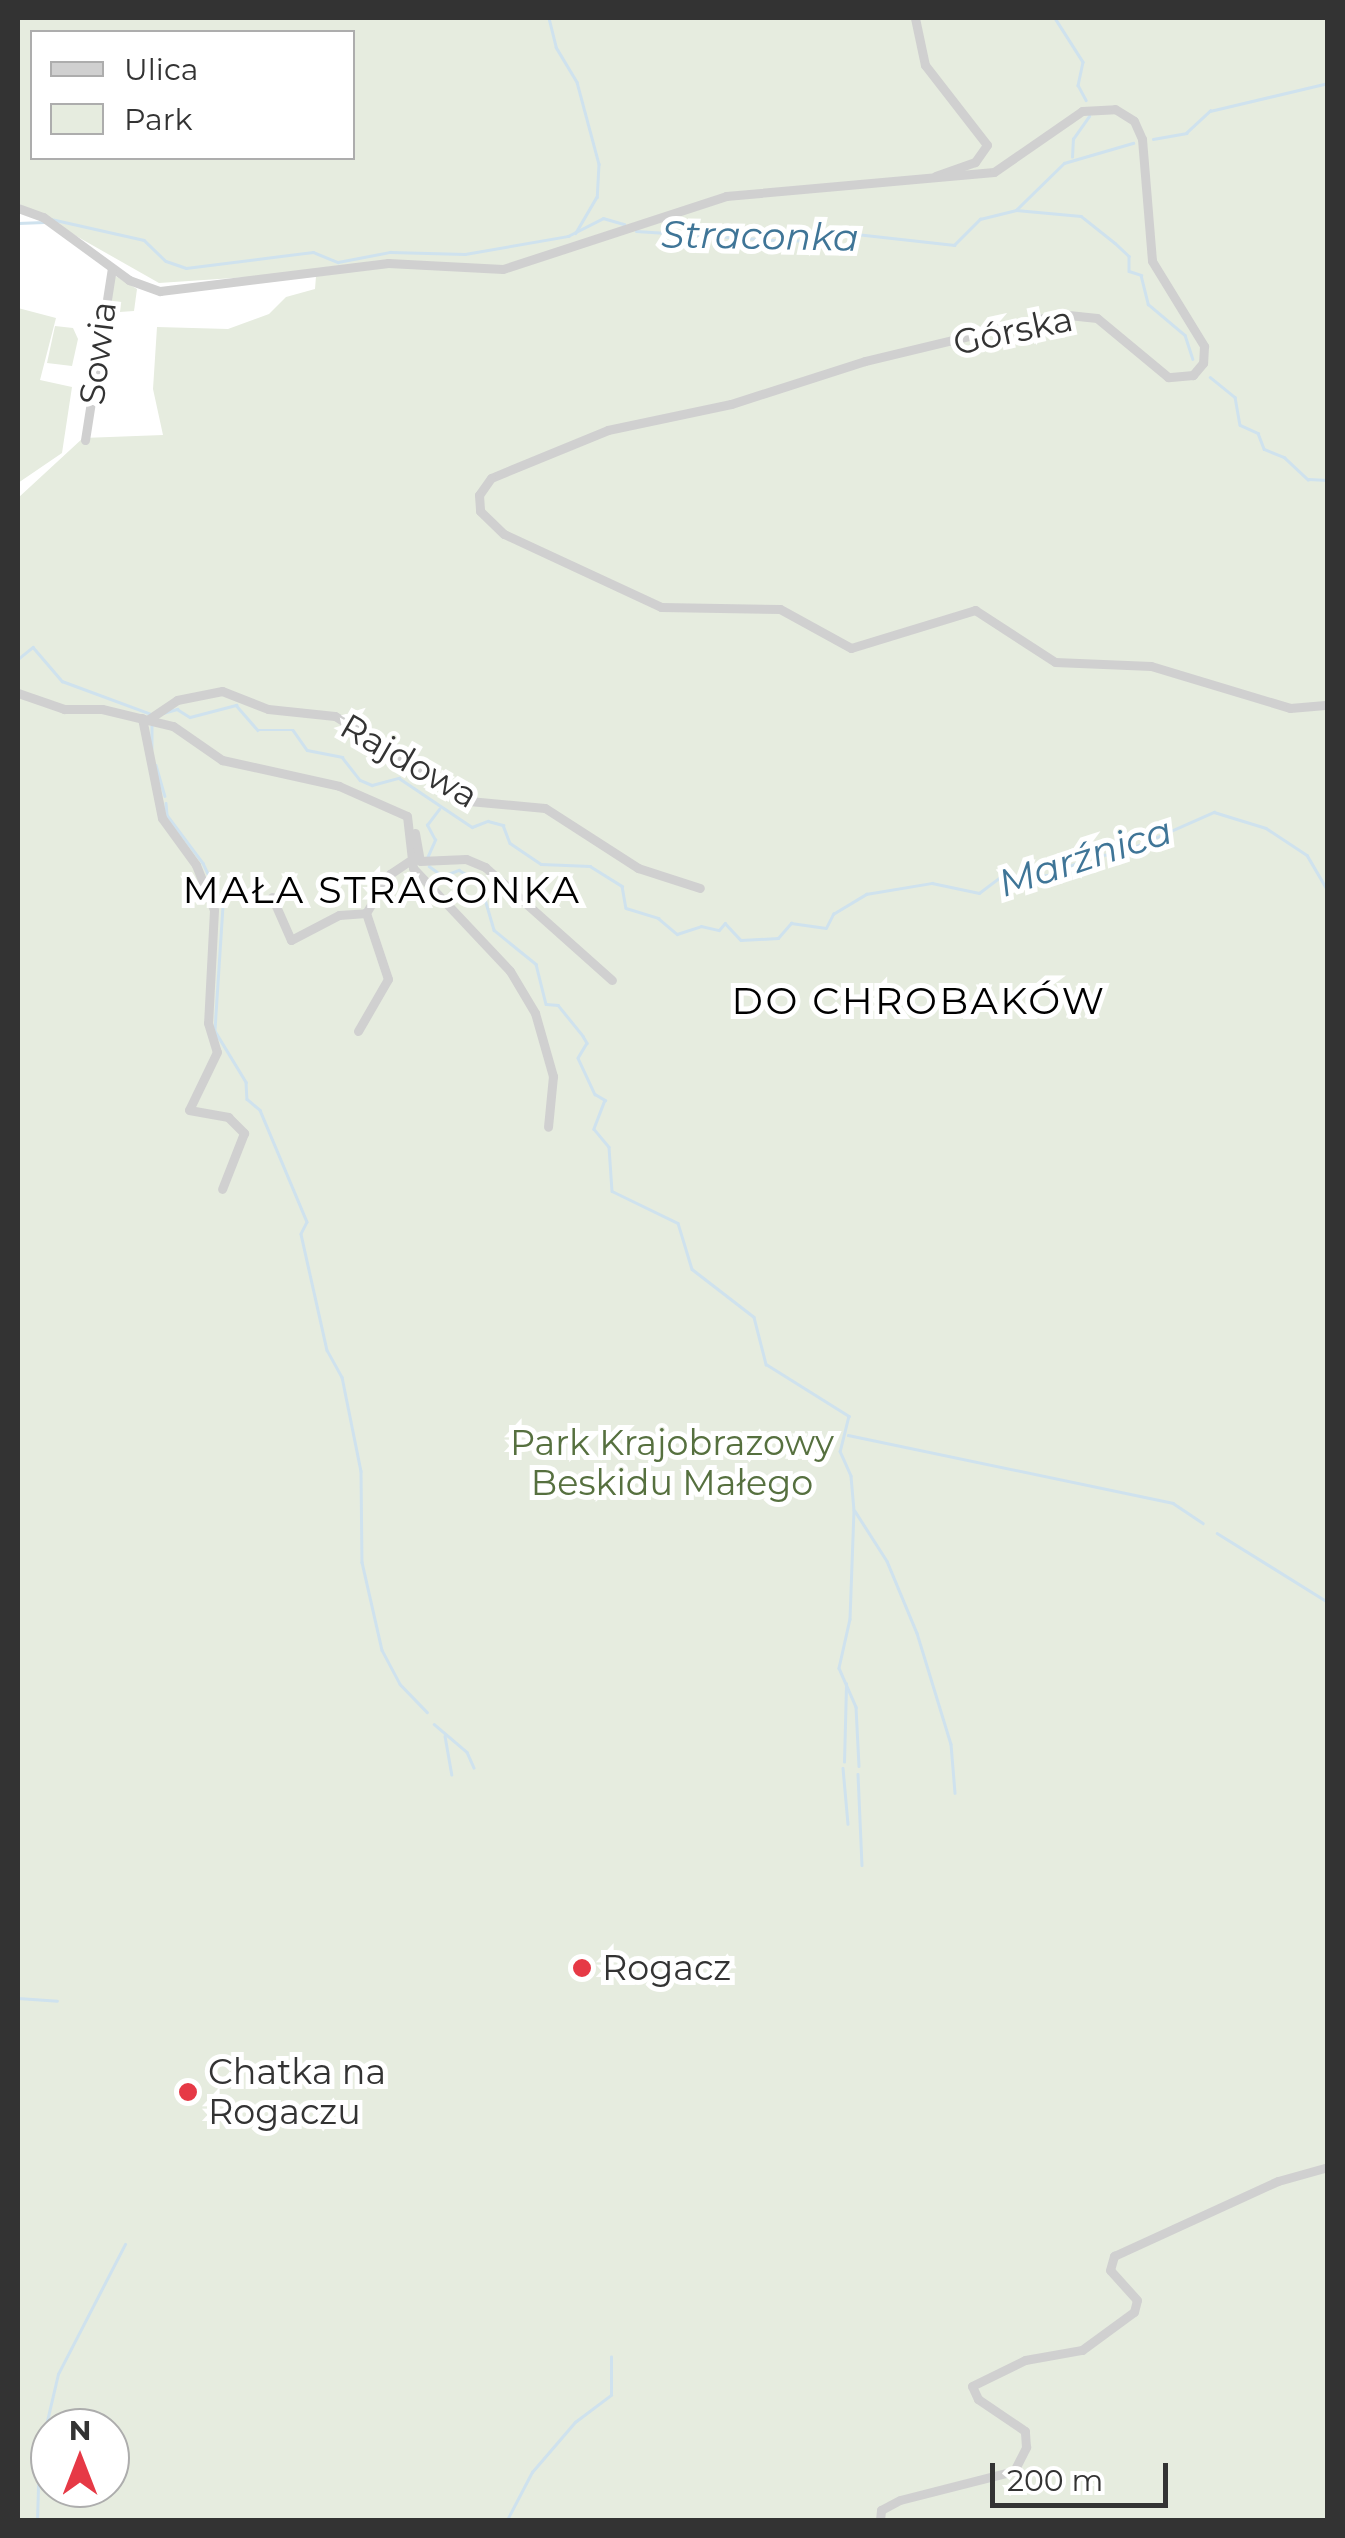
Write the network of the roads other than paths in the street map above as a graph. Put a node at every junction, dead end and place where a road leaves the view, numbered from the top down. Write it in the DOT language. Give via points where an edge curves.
graph roads {
  1 [pos="914,18"];
  2 [pos="932,178"];
  3 [pos="18,208"];
  4 [pos="112,268"];
  5 [pos="85,440"];
  6 [pos="18,693"];
  7 [pos="1328,705"];
  8 [pos="162,708"];
  9 [pos="130,715"];
  10 [pos="148,718"];
  11 [pos="412,825"];
  12 [pos="409,861"];
  13 [pos="700,888"];
  14 [pos="272,897"];
  15 [pos="366,913"];
  16 [pos="612,980"];
  17 [pos="358,1031"];
  18 [pos="548,1128"];
  19 [pos="222,1190"];
  20 [pos="1328,2167"];
  21 [pos="880,2520"];
  1 -- 2 [label="street" via="925,65 987,145 975,162"];
  2 -- 4 [label="street, Górska" via="744,192 503,269 388,263 170,292 136,284"];
  2 -- 7 [label="street, Górska" via="1005,169 1086,110 1109,107 1127,115 1144,150 1152,262 1202,340 1202,366 1186,378 1171,378 1101,320 1061,314 866,361 731,404 608,430 490,478 478,498 483,518 660,607 780,609 851,648 975,610 1054,662 1151,666 1290,708"];
  3 -- 4 [label="street, Górska" via="53,224"];
  4 -- 5 [label="street, Sowia"];
  6 -- 9 [label="street" via="64,709"];
  8 -- 9 [label="street, Rajdowa"];
  8 -- 10 [label="street, Rajdowa"];
  8 -- 13 [label="street, Rajdowa" via="232,692 268,709 335,716 469,800 492,808 545,808 638,868"];
  9 -- 10 [label="street"];
  10 -- 11 [label="street" via="181,729 222,760 339,786 402,813"];
  10 -- 19 [label="street" via="162,818 196,866 214,910 208,1024 217,1052 189,1110 228,1116 244,1132"];
  11 -- 12 [label="street"];
  11 -- 16 [label="street" via="422,862 470,859 500,876"];
  12 -- 15 [label="street" via="390,874"];
  12 -- 18 [label="street" via="524,991 551,1061"];
  14 -- 15 [label="street" via="290,940 339,914"];
  15 -- 17 [label="street" via="388,980"];
  20 -- 21 [label="street" via="1278,2182 1114,2256 1110,2270 1138,2305 1087,2347 1025,2360 972,2386 978,2399 1016,2422 1026,2442 1005,2477 900,2500 881,2510"];
}
